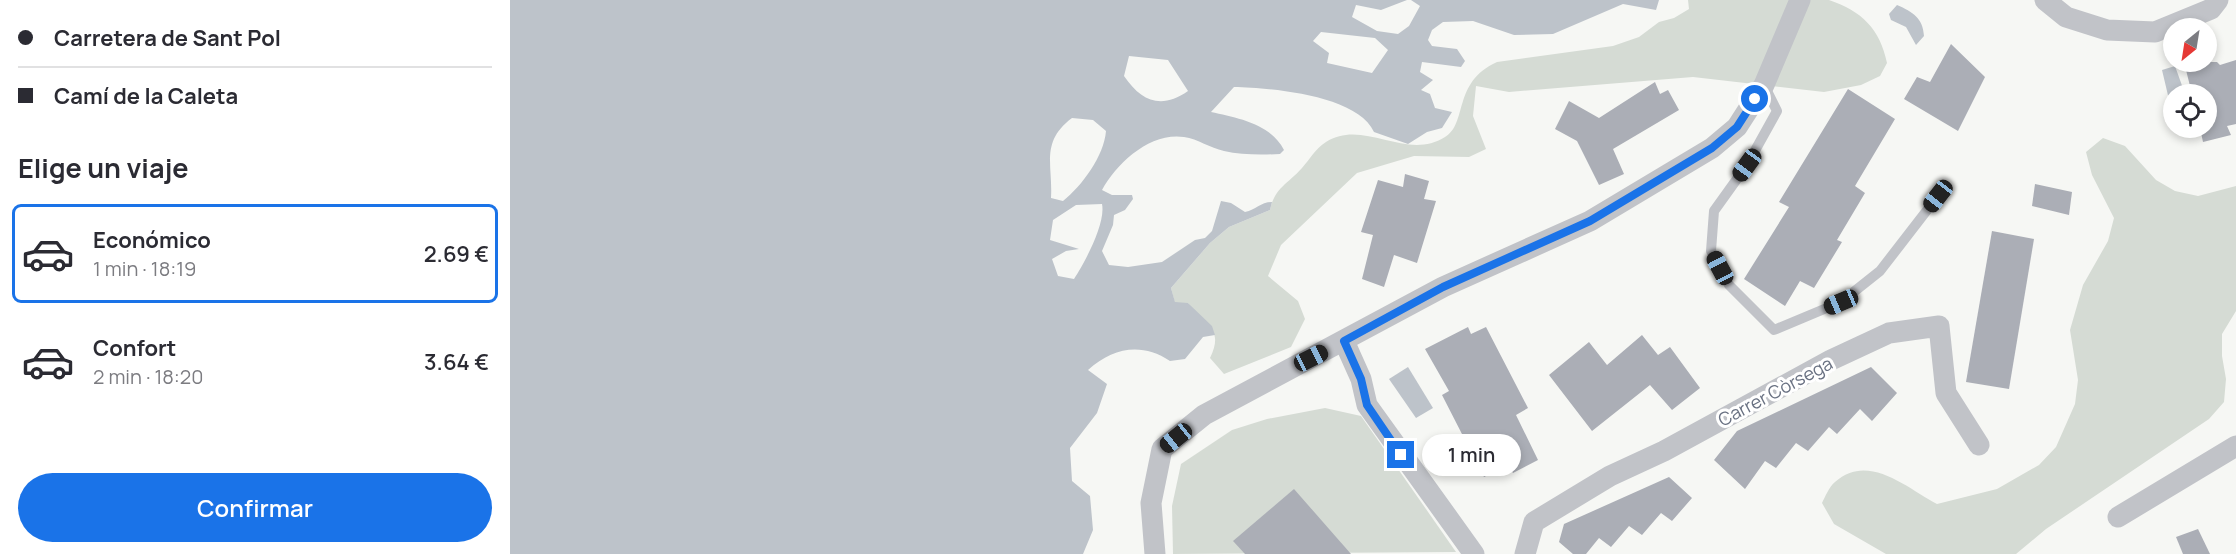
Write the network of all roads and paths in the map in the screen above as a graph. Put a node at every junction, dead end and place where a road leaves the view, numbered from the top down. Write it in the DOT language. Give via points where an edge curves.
graph roads {
  1 [pos="1800,0"];
  2 [pos="2045,0"];
  3 [pos="2218,0"];
  4 [pos="1764,85"];
  5 [pos="1938,196"];
  6 [pos="1344,341"];
  7 [pos="1979,446"];
  8 [pos="2236,446"];
  9 [pos="2118,518"];
  10 [pos="1155,554"];
  11 [pos="1474,554"];
  12 [pos="1525,554"];
  1 -- 4 [label="street"];
  2 -- 3 [label="street" via="2066,17 2107,30 2155,32 2211,9"];
  4 -- 5 [label="lane" via="1777,111 1747,165 1714,211 1711,251 1729,285 1774,330 1841,302 1880,271"];
  4 -- 6 [label="street" via="1737,127 1712,148 1590,221 1443,287"];
  6 -- 10 [label="street" via="1204,416 1162,449 1151,503"];
  6 -- 11 [label="street" via="1361,379 1367,405"];
  7 -- 12 [label="street, Carrer Còrsega" via="1946,393 1939,326 1889,333 1610,476 1534,522"];
  8 -- 9 [label="street"];
}
